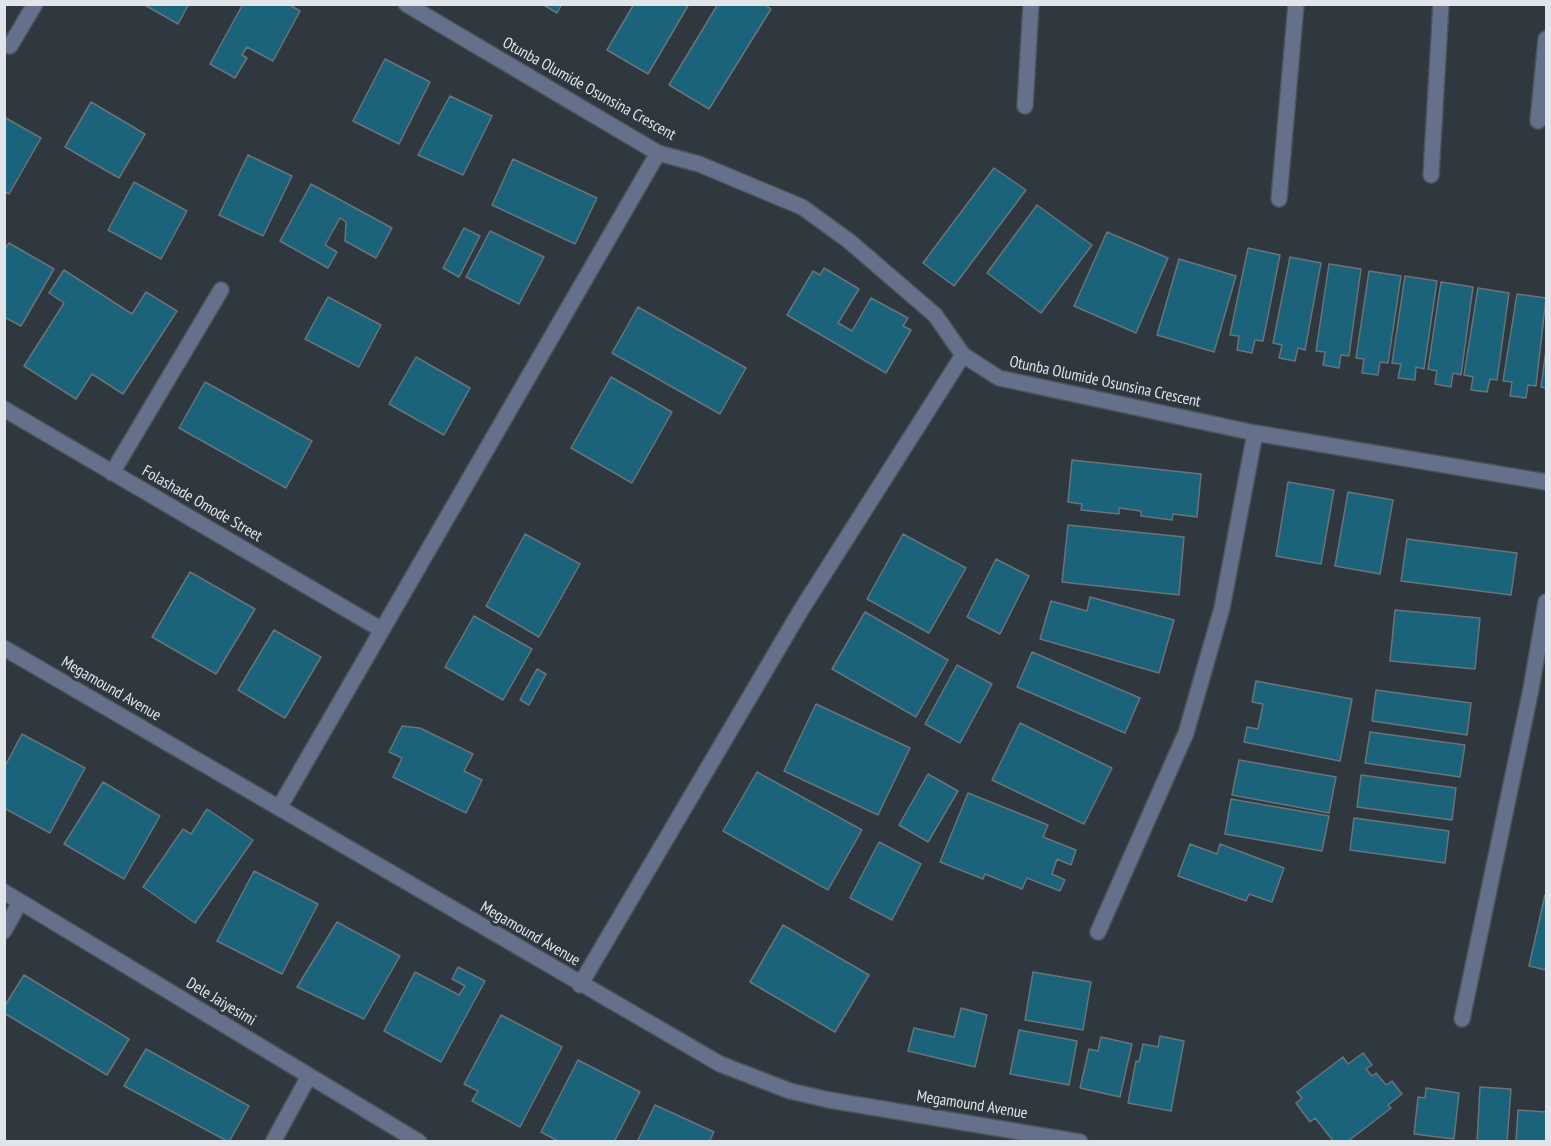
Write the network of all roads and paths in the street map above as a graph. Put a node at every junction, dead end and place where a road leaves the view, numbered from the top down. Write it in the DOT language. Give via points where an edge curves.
graph roads {
  1 [pos="35,4"];
  2 [pos="406,4"];
  3 [pos="1031,4"];
  4 [pos="1296,4"];
  5 [pos="1441,4"];
  6 [pos="1546,39"];
  7 [pos="10,46"];
  8 [pos="1024,106"];
  9 [pos="1538,121"];
  10 [pos="658,153"];
  11 [pos="1431,175"];
  12 [pos="1279,199"];
  13 [pos="221,290"];
  14 [pos="963,355"];
  15 [pos="4,409"];
  16 [pos="1255,433"];
  17 [pos="112,473"];
  18 [pos="1546,482"];
  19 [pos="1546,602"];
  20 [pos="382,630"];
  21 [pos="4,648"];
  22 [pos="279,808"];
  23 [pos="4,892"];
  24 [pos="20,902"];
  25 [pos="4,932"];
  26 [pos="1098,932"];
  27 [pos="580,985"];
  28 [pos="1462,1019"];
  29 [pos="309,1076"];
  30 [pos="1042,1138"];
  31 [pos="273,1142"];
  32 [pos="419,1142"];
  33 [pos="1080,1142"];
  1 -- 7 [label="street"];
  2 -- 10 [label="street, Otunba Olumide Osunsina Crescent"];
  3 -- 8 [label="street"];
  4 -- 12 [label="street"];
  5 -- 11 [label="street"];
  6 -- 9 [label="street"];
  10 -- 14 [label="street, Otunba Olumide Osunsina Crescent" via="699,164 802,207 849,241 935,315"];
  10 -- 20 [label="street"];
  13 -- 17 [label="street"];
  14 -- 16 [label="street, Otunba Olumide Osunsina Crescent" via="999,378"];
  14 -- 27 [label="street" via="801,610"];
  15 -- 17 [label="street, Folashade Omode Street"];
  16 -- 18 [label="street, Otunba Olumide Osunsina Crescent"];
  16 -- 26 [label="street" via="1222,608 1186,734"];
  17 -- 20 [label="street, Folashade Omode Street"];
  19 -- 28 [label="street"];
  20 -- 22 [label="street"];
  21 -- 22 [label="street, Megamound Avenue"];
  22 -- 27 [label="street, Megamound Avenue"];
  23 -- 24 [label="street, Dele Jaiyesimi"];
  24 -- 25 [label="street"];
  24 -- 29 [label="street, Dele Jaiyesimi"];
  27 -- 30 [label="street, Megamound Avenue" via="720,1064 790,1090 829,1101"];
  29 -- 31 [label="street"];
  29 -- 32 [label="street, Dele Jaiyesimi"];
  30 -- 33 [label="street, Megamound Avenue"];
}
